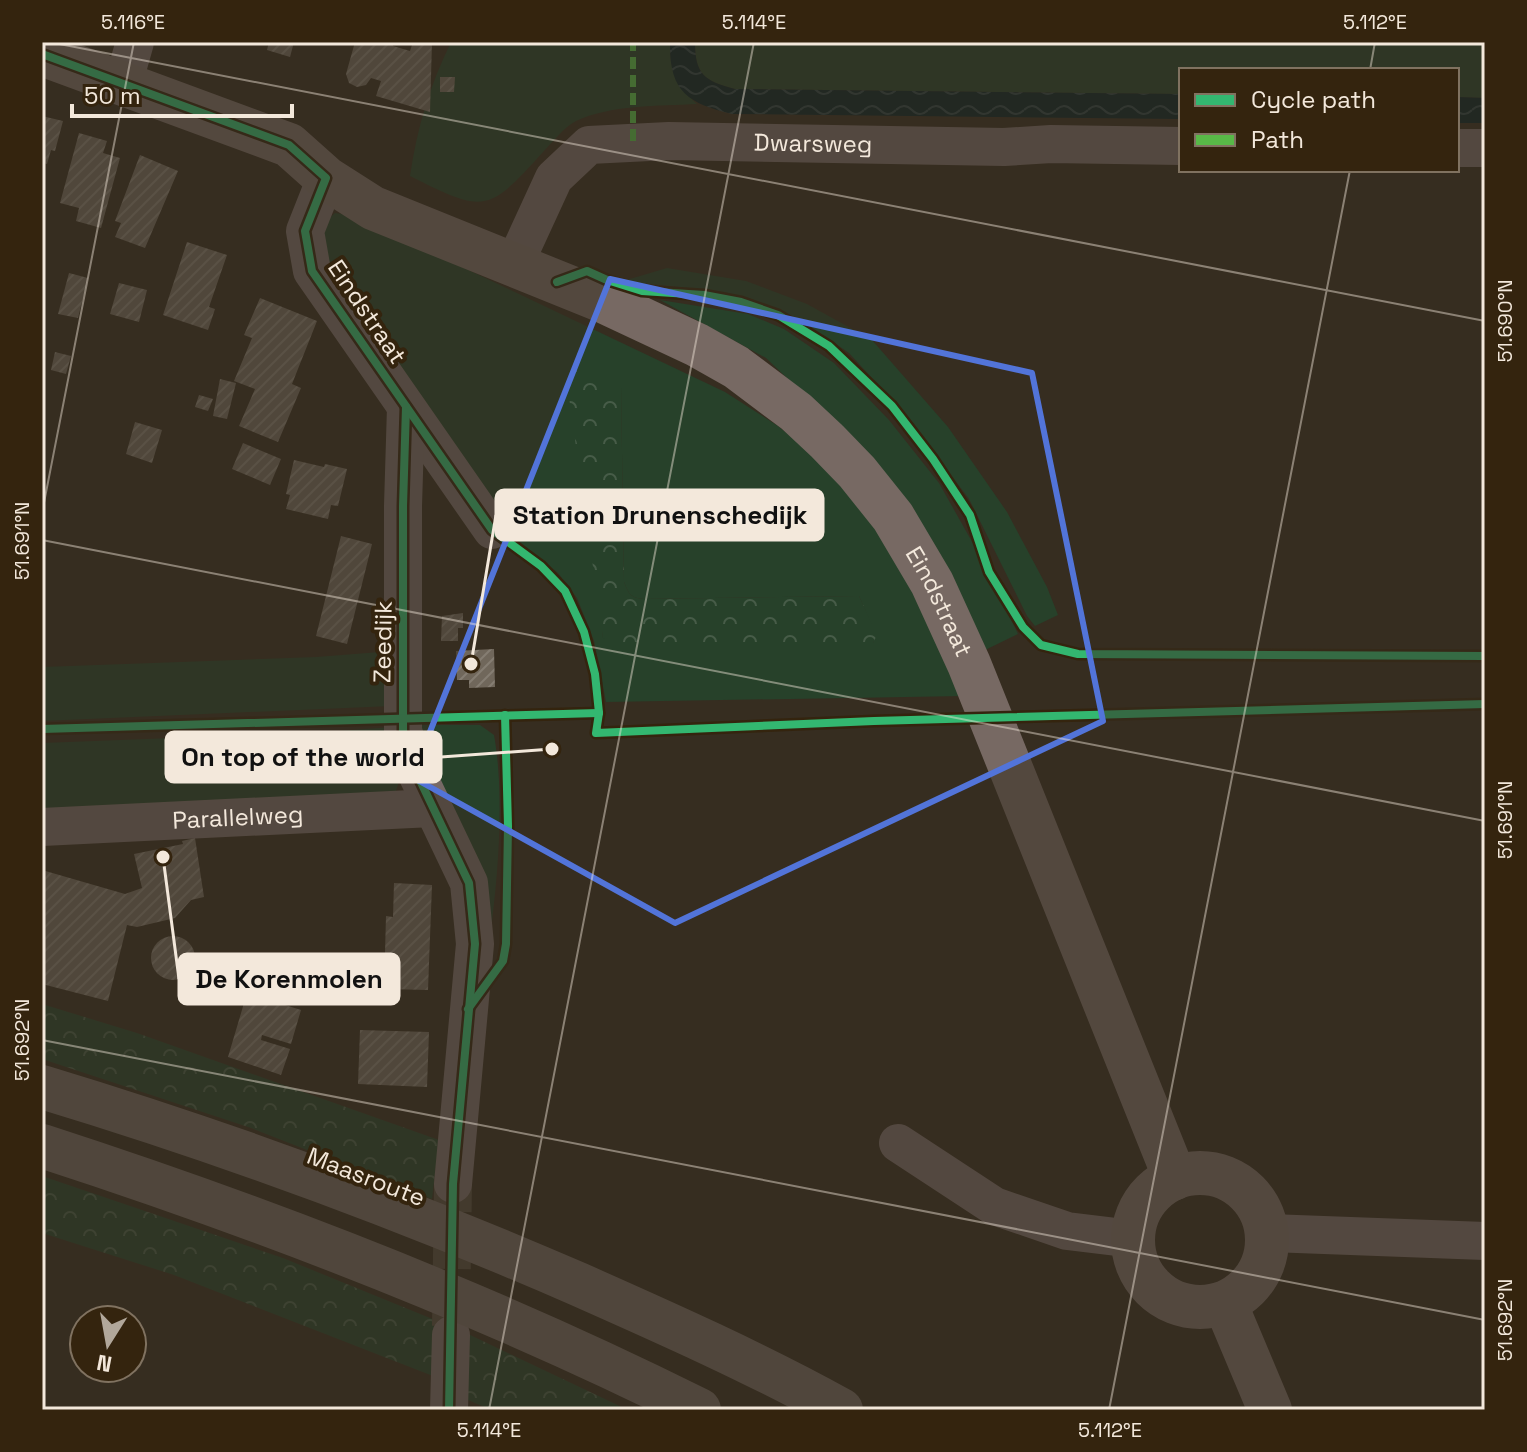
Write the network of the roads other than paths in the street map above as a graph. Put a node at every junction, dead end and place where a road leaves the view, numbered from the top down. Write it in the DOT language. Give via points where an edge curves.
graph roads {
  1 [pos="135,42"];
  2 [pos="42,54"];
  3 [pos="123,84"];
  4 [pos="1179,146"];
  5 [pos="1459,148"];
  6 [pos="1485,148"];
  7 [pos="326,178"];
  8 [pos="514,265"];
  9 [pos="406,407"];
  10 [pos="492,530"];
  11 [pos="432,808"];
  12 [pos="42,827"];
  13 [pos="42,1087"];
  14 [pos="898,1143"];
  15 [pos="42,1146"];
  16 [pos="1175,1178"];
  17 [pos="453,1184"];
  18 [pos="1267,1233"];
  19 [pos="1133,1239"];
  20 [pos="1485,1241"];
  21 [pos="1225,1303"];
  22 [pos="451,1335"];
  23 [pos="449,1410"];
  24 [pos="699,1410"];
  25 [pos="841,1410"];
  26 [pos="1270,1410"];
  1 -- 3 [label="street"];
  2 -- 3 [label="main road, Eindstraat"];
  3 -- 7 [label="main road, Eindstraat" via="289,145"];
  4 -- 8 [label="street, Dwarsweg" via="669,141 589,145 554,178"];
  5 -- 6 [label="street"];
  7 -- 8 [label="main road, Eindstraat" via="373,208"];
  7 -- 9 [label="street, Eindstraat" via="305,231 312,271"];
  8 -- 16 [label="main road, Eindstraat" via="601,300 736,367 827,441 893,517 932,583 969,664"];
  9 -- 10 [label="street, Eindstraat"];
  9 -- 11 [label="street, Zeedijk" via="403,731"];
  11 -- 12 [label="street, Parallelweg"];
  11 -- 17 [label="street, Zeedijk" via="469,883 475,944"];
  13 -- 25 [label="highway, Maasroute" via="142,1117 393,1208 639,1311"];
  14 -- 19 [label="street" via="994,1206 1067,1231"];
  15 -- 24 [label="highway" via="359,1257 503,1317"];
  16 -- 18 [label="main road" via="1199,1173 1224,1177 1245,1190 1260,1210"];
  16 -- 19 [label="main road" via="1155,1190 1141,1208"];
  18 -- 20 [label="street"];
  18 -- 21 [label="main road" via="1258,1275"];
  19 -- 21 [label="main road" via="1142,1275 1158,1293 1179,1305"];
  21 -- 26 [label="main road"];
  22 -- 23 [label="street"];
}
